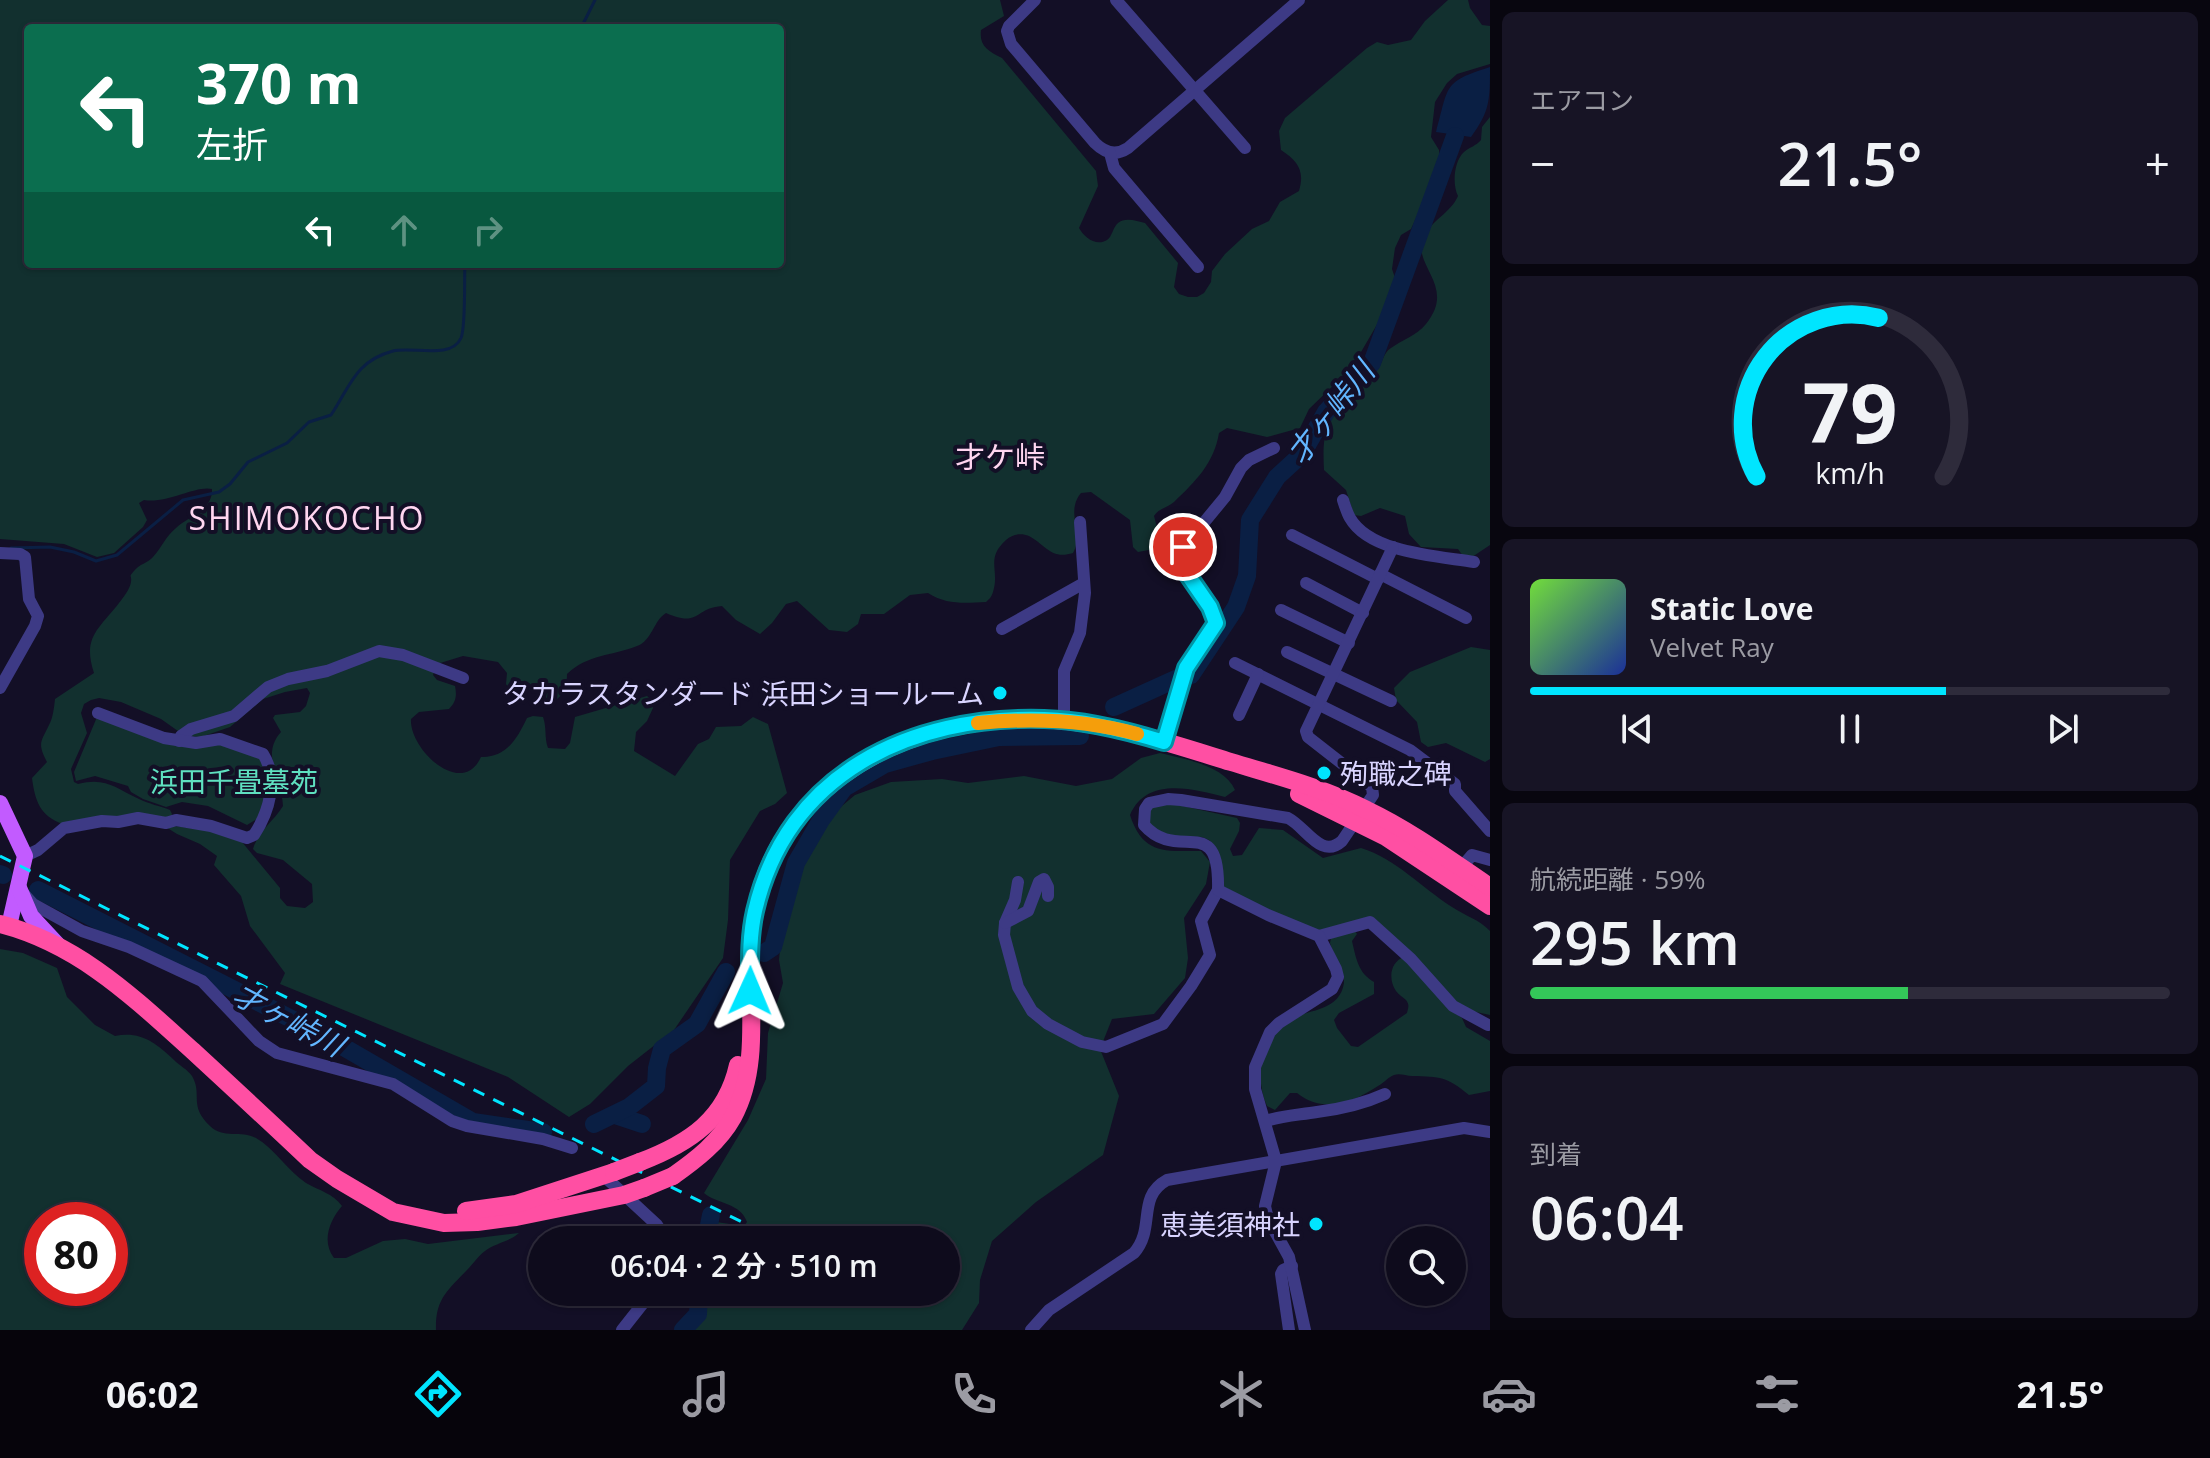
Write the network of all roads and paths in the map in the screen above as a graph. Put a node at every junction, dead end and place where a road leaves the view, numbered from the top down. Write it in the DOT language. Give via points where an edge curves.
graph roads {
  1 [pos="1014,0"];
  2 [pos="1035,0"];
  3 [pos="1116,0"];
  4 [pos="1299,0"];
  5 [pos="1023,11"];
  6 [pos="1194,91"];
  7 [pos="1245,148"];
  8 [pos="1110,153"];
  9 [pos="1198,267"];
  10 [pos="1274,448"];
  11 [pos="1343,500"];
  12 [pos="1080,522"];
  13 [pos="1292,535"];
  14 [pos="1393,547"];
  15 [pos="0,553"];
  16 [pos="1474,562"];
  17 [pos="1379,577"];
  18 [pos="1084,583"];
  19 [pos="1306,583"];
  20 [pos="1281,610"];
  21 [pos="1363,613"];
  22 [pos="1466,618"];
  23 [pos="1002,629"];
  24 [pos="1349,643"];
  25 [pos="1287,652"];
  26 [pos="1235,663"];
  27 [pos="1258,674"];
  28 [pos="1334,674"];
  29 [pos="463,678"];
  30 [pos="0,688"];
  31 [pos="1391,701"];
  32 [pos="1319,705"];
  33 [pos="98,713"];
  34 [pos="1239,715"];
  35 [pos="1064,721"];
  36 [pos="179,741"];
  37 [pos="1164,742"];
  38 [pos="0,803"];
  39 [pos="1361,816"];
  40 [pos="1490,831"];
  41 [pos="25,856"];
  42 [pos="1490,860"];
  43 [pos="1461,868"];
  44 [pos="1018,882"];
  45 [pos="1490,887"];
  46 [pos="19,888"];
  47 [pos="1218,890"];
  48 [pos="1048,896"];
  49 [pos="1490,906"];
  50 [pos="1005,923"];
  51 [pos="5,925"];
  52 [pos="82,931"];
  53 [pos="1319,936"];
  54 [pos="64,948"];
  55 [pos="750,1015"];
  56 [pos="1488,1025"];
  57 [pos="1385,1094"];
  58 [pos="1266,1121"];
  59 [pos="1490,1132"];
  60 [pos="572,1148"];
  61 [pos="1276,1161"];
  62 [pos="608,1173"];
  63 [pos="624,1195"];
  64 [pos="373,1199"];
  65 [pos="658,1226"];
  66 [pos="1292,1266"];
  67 [pos="641,1306"];
  68 [pos="622,1330"];
  69 [pos="1031,1330"];
  70 [pos="1289,1330"];
  71 [pos="1305,1330"];
  1 -- 5 [label="street"];
  2 -- 5 [label="street"];
  3 -- 6 [label="street"];
  4 -- 6 [label="street"];
  5 -- 8 [label="street" via="1007,31 1011,44 1095,143"];
  6 -- 7 [label="street"];
  6 -- 8 [label="street" via="1128,148"];
  8 -- 9 [label="street" via="1114,168"];
  10 -- 37 [label="street" via="1241,468 1225,497 1178,554 1216,623 1186,668"];
  11 -- 14 [label="street" via="1359,530"];
  12 -- 18 [label="street"];
  13 -- 17 [label="street"];
  14 -- 16 [label="street"];
  14 -- 17 [label="street"];
  15 -- 30 [label="street" via="25,557 29,599 38,616"];
  17 -- 21 [label="street"];
  17 -- 22 [label="street"];
  18 -- 23 [label="street"];
  18 -- 35 [label="street" via="1080,633 1064,671"];
  19 -- 21 [label="street"];
  20 -- 24 [label="street"];
  21 -- 24 [label="street"];
  24 -- 28 [label="street"];
  25 -- 28 [label="street"];
  26 -- 27 [label="street"];
  27 -- 32 [label="street"];
  27 -- 34 [label="street"];
  28 -- 31 [label="street"];
  28 -- 32 [label="street"];
  29 -- 36 [label="street" via="379,651 268,687 234,716 191,729"];
  32 -- 39 [label="street" via="1308,737 1372,787"];
  32 -- 40 [label="street" via="1410,750 1455,784 1455,791"];
  33 -- 36 [label="street"];
  35 -- 37 [label="highway"];
  35 -- 55 [label="highway" via="975,723 922,735 880,750 832,782 782,840 763,883 751,936"];
  36 -- 41 [label="street" via="220,739 263,754 272,787 254,835 247,838 176,820 102,821 64,828"];
  37 -- 39 [label="highway" via="1312,787"];
  38 -- 41 [label="main road"];
  39 -- 43 [label="highway"];
  39 -- 47 [label="street" via="1337,846 1327,848 1288,818 1181,800 1149,803 1143,818 1148,830 1170,841 1210,847 1219,867"];
  39 -- 49 [label="highway"];
  41 -- 46 [label="main road"];
  42 -- 43 [label="street" via="1472,855"];
  43 -- 45 [label="highway"];
  44 -- 50 [label="street"];
  46 -- 51 [label="main road"];
  46 -- 52 [label="street" via="33,904"];
  46 -- 54 [label="main road" via="31,916"];
  47 -- 50 [label="street" via="1201,921 1210,955 1176,1008 1163,1024 1106,1047 1070,1036 1028,1007 1004,944"];
  47 -- 53 [label="street"];
  48 -- 50 [label="street" via="1044,879 1028,911"];
  51 -- 54 [label="highway"];
  52 -- 54 [label="street"];
  52 -- 60 [label="street" via="202,981 277,1053 393,1084 467,1126"];
  53 -- 56 [label="street" via="1370,922 1453,1006"];
  53 -- 58 [label="street" via="1338,977 1332,989 1279,1023 1264,1042 1254,1078"];
  54 -- 64 [label="highway" via="125,990 310,1160"];
  55 -- 62 [label="highway, bridge" via="734,1081 721,1107 691,1138"];
  55 -- 63 [label="highway, bridge" via="749,1062 732,1118 711,1146 673,1176"];
  57 -- 58 [label="street" via="1358,1105"];
  58 -- 61 [label="street"];
  59 -- 61 [label="street" via="1464,1128"];
  61 -- 66 [label="street" via="1265,1206"];
  61 -- 69 [label="street" via="1157,1185 1149,1200 1144,1242 1049,1310"];
  62 -- 63 [label="street"];
  62 -- 64 [label="highway" via="516,1204 471,1211 429,1210"];
  63 -- 64 [label="highway" via="466,1223 410,1218"];
  63 -- 65 [label="street"];
  66 -- 70 [label="street" via="1281,1274"];
  66 -- 71 [label="street"];
  67 -- 68 [label="street"];
}
